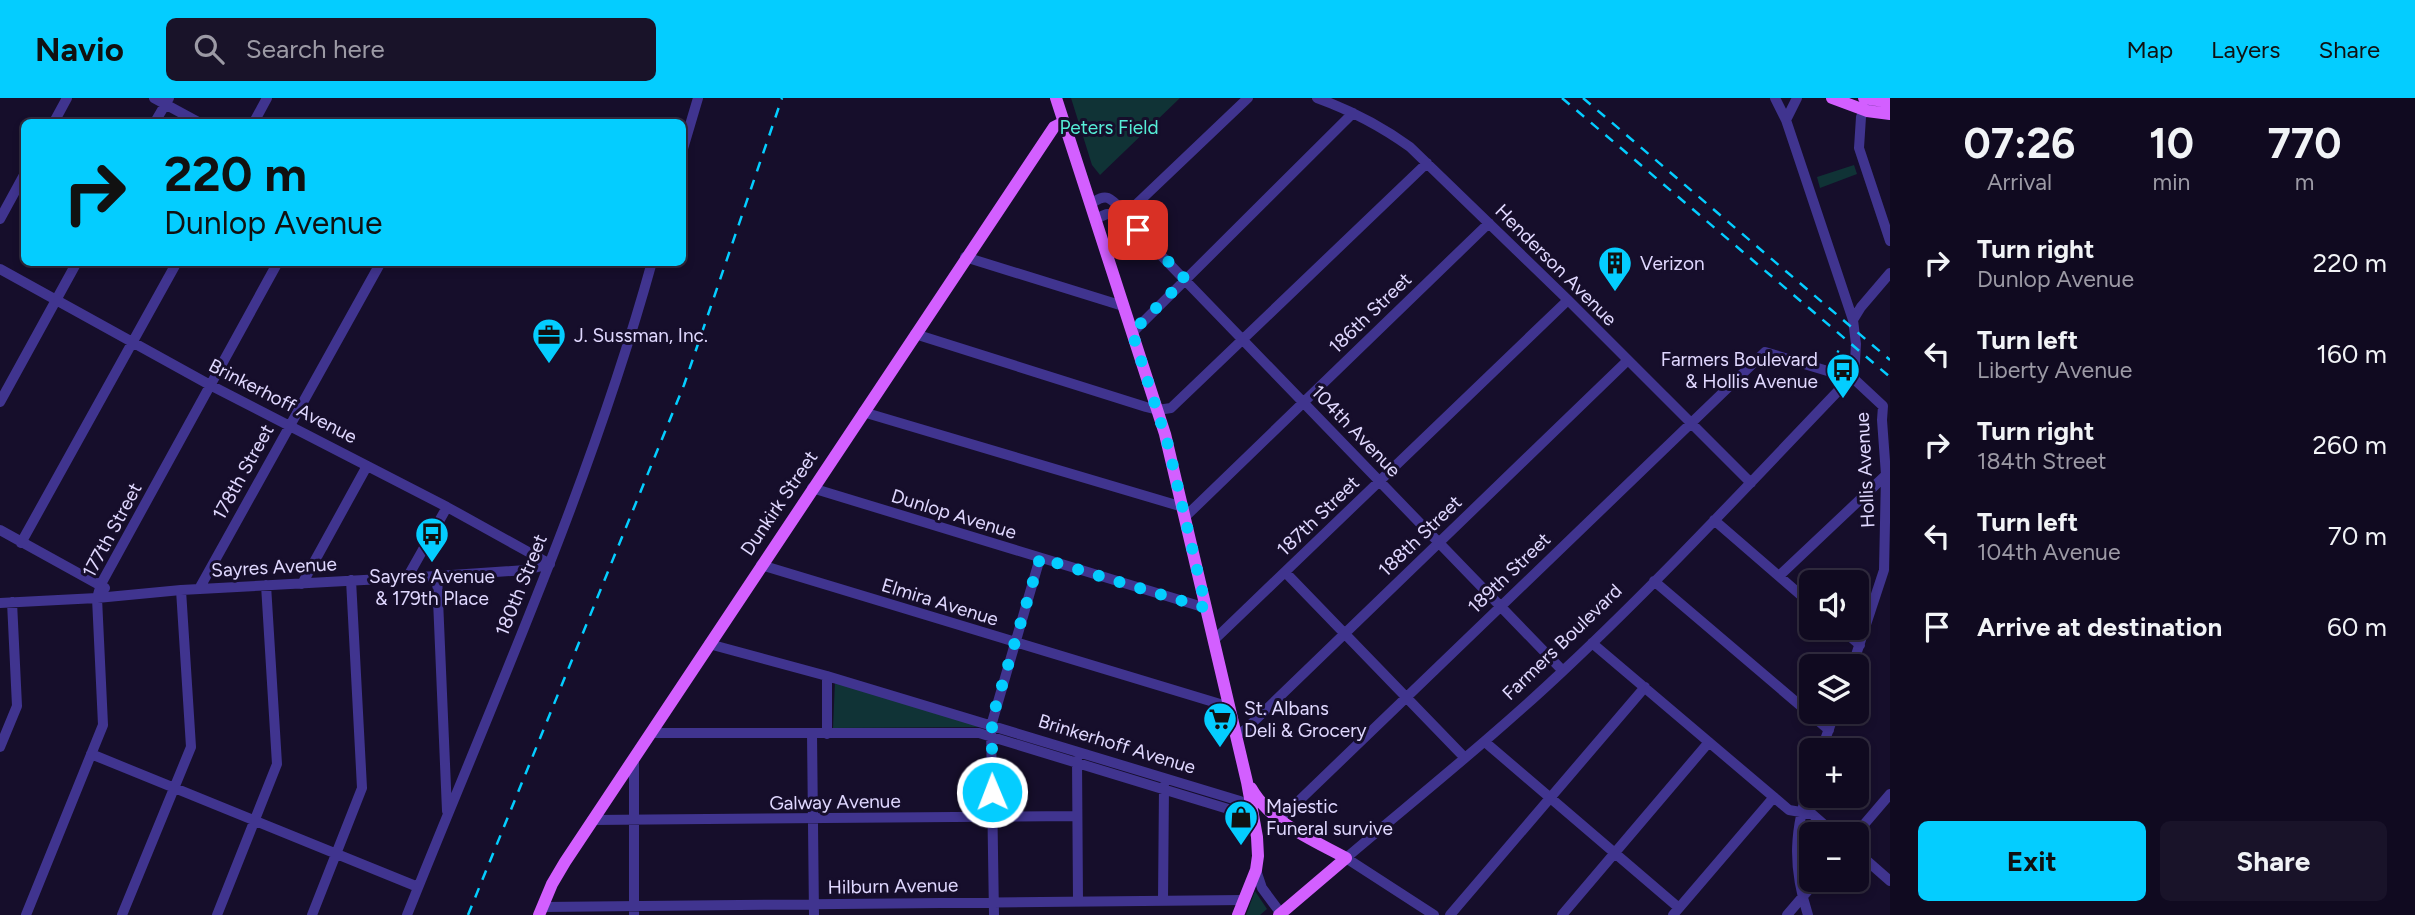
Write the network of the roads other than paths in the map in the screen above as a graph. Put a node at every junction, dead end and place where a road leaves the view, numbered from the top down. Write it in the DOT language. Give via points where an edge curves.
graph roads {
  1 [pos="67,98"];
  2 [pos="154,98"];
  3 [pos="267,98"];
  4 [pos="698,98"];
  5 [pos="1056,98"];
  6 [pos="1248,98"];
  7 [pos="1317,98"];
  8 [pos="1775,98"];
  9 [pos="1797,98"];
  10 [pos="1832,98"];
  11 [pos="167,101"];
  12 [pos="1867,101"];
  13 [pos="1890,102"];
  14 [pos="1353,113"];
  15 [pos="1890,114"];
  16 [pos="56,119"];
  17 [pos="157,119"];
  18 [pos="194,119"];
  19 [pos="256,119"];
  20 [pos="1786,120"];
  21 [pos="1064,122"];
  22 [pos="686,138"];
  23 [pos="1427,163"];
  24 [pos="21,180"];
  25 [pos="1091,203"];
  26 [pos="1125,215"];
  27 [pos="1097,218"];
  28 [pos="0,219"];
  29 [pos="1489,223"];
  30 [pos="1890,241"];
  31 [pos="965,257"];
  32 [pos="75,266"];
  33 [pos="175,266"];
  34 [pos="276,266"];
  35 [pos="379,266"];
  36 [pos="651,266"];
  37 [pos="0,269"];
  38 [pos="1890,273"];
  39 [pos="1185,279"];
  40 [pos="56,300"];
  41 [pos="1568,300"];
  42 [pos="1123,306"];
  43 [pos="1853,320"];
  44 [pos="1132,332"];
  45 [pos="915,334"];
  46 [pos="1243,339"];
  47 [pos="133,343"];
  48 [pos="1627,361"];
  49 [pos="1854,379"];
  50 [pos="211,385"];
  51 [pos="0,402"];
  52 [pos="1303,402"];
  53 [pos="1886,408"];
  54 [pos="1158,410"];
  55 [pos="863,412"];
  56 [pos="1689,423"];
  57 [pos="289,427"];
  58 [pos="367,466"];
  59 [pos="1886,475"];
  60 [pos="1380,481"];
  61 [pos="1751,483"];
  62 [pos="812,488"];
  63 [pos="447,507"];
  64 [pos="1184,512"];
  65 [pos="1714,520"];
  66 [pos="0,530"];
  67 [pos="1438,542"];
  68 [pos="21,543"];
  69 [pos="1040,558"];
  70 [pos="550,564"];
  71 [pos="761,565"];
  72 [pos="1285,572"];
  73 [pos="437,576"];
  74 [pos="1779,576"];
  75 [pos="407,578"];
  76 [pos="351,580"];
  77 [pos="1886,580"];
  78 [pos="1654,581"];
  79 [pos="102,584"];
  80 [pos="302,584"];
  81 [pos="266,585"];
  82 [pos="199,589"];
  83 [pos="181,590"];
  84 [pos="1799,594"];
  85 [pos="113,595"];
  86 [pos="97,598"];
  87 [pos="12,602"];
  88 [pos="0,603"];
  89 [pos="1500,606"];
  90 [pos="1206,608"];
  91 [pos="1344,633"];
  92 [pos="1214,640"];
  93 [pos="1854,640"];
  94 [pos="1015,643"];
  95 [pos="1592,643"];
  96 [pos="709,644"];
  97 [pos="1860,645"];
  98 [pos="1857,654"];
  99 [pos="1563,671"];
  100 [pos="827,676"];
  101 [pos="1645,687"];
  102 [pos="1406,697"];
  103 [pos="1230,708"];
  104 [pos="1831,724"];
  105 [pos="1829,730"];
  106 [pos="991,732"];
  107 [pos="651,733"];
  108 [pos="811,733"];
  109 [pos="827,734"];
  110 [pos="1236,736"];
  111 [pos="1826,738"];
  112 [pos="1485,742"];
  113 [pos="1709,742"];
  114 [pos="0,747"];
  115 [pos="91,754"];
  116 [pos="1078,758"];
  117 [pos="1465,758"];
  118 [pos="634,760"];
  119 [pos="621,779"];
  120 [pos="1247,782"];
  121 [pos="1164,784"];
  122 [pos="173,788"];
  123 [pos="1890,794"];
  124 [pos="633,796"];
  125 [pos="1774,797"];
  126 [pos="1550,798"];
  127 [pos="1802,808"];
  128 [pos="1251,809"];
  129 [pos="1801,812"];
  130 [pos="447,814"];
  131 [pos="1077,816"];
  132 [pos="993,818"];
  133 [pos="592,820"];
  134 [pos="813,820"];
  135 [pos="1279,820"];
  136 [pos="256,821"];
  137 [pos="632,821"];
  138 [pos="1821,822"];
  139 [pos="1867,822"];
  140 [pos="1615,853"];
  141 [pos="336,855"];
  142 [pos="1346,858"];
  143 [pos="1869,863"];
  144 [pos="1256,870"];
  145 [pos="1890,881"];
  146 [pos="418,887"];
  147 [pos="1806,892"];
  148 [pos="1802,897"];
  149 [pos="1163,900"];
  150 [pos="1244,900"];
  151 [pos="1078,901"];
  152 [pos="993,902"];
  153 [pos="814,910"];
  154 [pos="541,911"];
  155 [pos="634,911"];
  156 [pos="1676,912"];
  157 [pos="26,915"];
  158 [pos="122,915"];
  159 [pos="217,915"];
  160 [pos="312,915"];
  161 [pos="407,915"];
  162 [pos="993,915"];
  163 [pos="1238,915"];
  164 [pos="1281,915"];
  165 [pos="1434,915"];
  166 [pos="1450,915"];
  167 [pos="1562,915"];
  168 [pos="1787,915"];
  169 [pos="1808,915"];
  1 -- 16 [label="street"];
  2 -- 11 [label="street"];
  3 -- 19 [label="street"];
  4 -- 22 [label="street"];
  5 -- 21 [label="main road"];
  6 -- 26 [label="street"];
  7 -- 14 [label="street, Henderson Avenue"];
  8 -- 20 [label="street"];
  9 -- 20 [label="street"];
  10 -- 12 [label="main road"];
  11 -- 17 [label="street"];
  11 -- 18 [label="street"];
  12 -- 13 [label="main road"];
  12 -- 15 [label="main road"];
  12 -- 30 [label="street" via="1859,148"];
  14 -- 23 [label="street, Henderson Avenue" via="1391,133"];
  14 -- 39 [label="street"];
  20 -- 43 [label="street"];
  21 -- 25 [label="main road"];
  21 -- 31 [label="main road, Dunkirk Street" via="1054,127"];
  23 -- 29 [label="street, Henderson Avenue"];
  23 -- 46 [label="street"];
  24 -- 28 [label="street"];
  25 -- 26 [label="street, 104th Avenue" via="1108,198"];
  25 -- 27 [label="main road"];
  26 -- 27 [label="street"];
  26 -- 39 [label="street, 104th Avenue"];
  27 -- 42 [label="main road"];
  29 -- 41 [label="street, Henderson Avenue"];
  29 -- 52 [label="street, 186th Street"];
  31 -- 42 [label="street"];
  31 -- 45 [label="main road, Dunkirk Street"];
  32 -- 40 [label="street"];
  33 -- 47 [label="street"];
  34 -- 50 [label="street, 177th Street"];
  35 -- 57 [label="street, 178th Street"];
  36 -- 70 [label="street, 180th Street" via="629,347"];
  37 -- 40 [label="street, Brinkerhoff Avenue"];
  38 -- 43 [label="street"];
  39 -- 44 [label="street"];
  39 -- 46 [label="street, 104th Avenue"];
  40 -- 47 [label="street, Brinkerhoff Avenue"];
  40 -- 51 [label="street"];
  41 -- 48 [label="street, Henderson Avenue"];
  41 -- 60 [label="street, 187th Street"];
  42 -- 44 [label="main road"];
  43 -- 49 [label="street"];
  44 -- 54 [label="main road"];
  45 -- 54 [label="street"];
  45 -- 55 [label="main road, Dunkirk Street"];
  46 -- 52 [label="street, 104th Avenue"];
  46 -- 54 [label="street" via="1171,408"];
  47 -- 50 [label="street, Brinkerhoff Avenue"];
  47 -- 68 [label="street"];
  48 -- 56 [label="street, Henderson Avenue"];
  48 -- 67 [label="street, 188th Street"];
  49 -- 53 [label="street, Hollis Avenue"];
  49 -- 56 [label="street, 189th Street" via="1765,352"];
  49 -- 61 [label="street, Farmers Boulevard"];
  50 -- 57 [label="street, Brinkerhoff Avenue"];
  50 -- 79 [label="street, 177th Street"];
  52 -- 60 [label="street, 104th Avenue"];
  52 -- 64 [label="street, 186th Street"];
  53 -- 59 [label="street, Hollis Avenue" via="1882,420"];
  54 -- 64 [label="main road"];
  55 -- 62 [label="main road, Dunkirk Street"];
  55 -- 64 [label="street"];
  56 -- 61 [label="street, Henderson Avenue"];
  56 -- 89 [label="street, 189th Street"];
  57 -- 58 [label="street, Brinkerhoff Avenue"];
  57 -- 82 [label="street, 178th Street"];
  58 -- 63 [label="street, Brinkerhoff Avenue"];
  58 -- 80 [label="street"];
  59 -- 74 [label="street"];
  59 -- 77 [label="street, Hollis Avenue"];
  60 -- 67 [label="street, 104th Avenue"];
  60 -- 72 [label="street, 187th Street"];
  61 -- 65 [label="street, Farmers Boulevard"];
  62 -- 69 [label="street, Dunlop Avenue"];
  62 -- 71 [label="main road, Dunkirk Street"];
  63 -- 70 [label="street, Brinkerhoff Avenue"];
  63 -- 75 [label="street"];
  64 -- 90 [label="main road"];
  65 -- 74 [label="street"];
  65 -- 78 [label="street, Farmers Boulevard"];
  66 -- 68 [label="street"];
  67 -- 89 [label="street, 104th Avenue"];
  67 -- 91 [label="street, 188th Street"];
  68 -- 79 [label="street"];
  69 -- 90 [label="street, Dunlop Avenue"];
  69 -- 94 [label="street"];
  70 -- 73 [label="street, Sayres Avenue"];
  70 -- 130 [label="street, 180th Street"];
  71 -- 94 [label="street, Elmira Avenue"];
  71 -- 96 [label="main road, Dunkirk Street"];
  72 -- 91 [label="street"];
  72 -- 92 [label="street, 187th Street"];
  73 -- 75 [label="street, Sayres Avenue"];
  73 -- 130 [label="street"];
  74 -- 84 [label="street"];
  75 -- 76 [label="street, Sayres Avenue"];
  76 -- 80 [label="street, Sayres Avenue"];
  76 -- 141 [label="street" via="362,788"];
  77 -- 97 [label="street, Hollis Avenue"];
  78 -- 95 [label="street, Farmers Boulevard"];
  78 -- 105 [label="street"];
  79 -- 85 [label="street"];
  79 -- 86 [label="street, 177th Street"];
  80 -- 81 [label="street, Sayres Avenue"];
  81 -- 82 [label="street, Sayres Avenue"];
  81 -- 136 [label="street" via="277,764"];
  82 -- 83 [label="street, Sayres Avenue"];
  83 -- 85 [label="street, Sayres Avenue"];
  83 -- 122 [label="street" via="191,747"];
  85 -- 86 [label="street, Sayres Avenue"];
  86 -- 87 [label="street, Sayres Avenue"];
  86 -- 115 [label="street, 177th Street" via="103,725"];
  87 -- 88 [label="street, Sayres Avenue"];
  87 -- 114 [label="street" via="17,706"];
  89 -- 99 [label="street, 104th Avenue"];
  89 -- 102 [label="street, 189th Street"];
  90 -- 92 [label="main road"];
  91 -- 102 [label="street"];
  91 -- 110 [label="street, 188th Street"];
  92 -- 103 [label="main road"];
  93 -- 97 [label="street"];
  94 -- 103 [label="street, Elmira Avenue"];
  94 -- 106 [label="street"];
  95 -- 99 [label="street, Farmers Boulevard"];
  95 -- 101 [label="street"];
  96 -- 100 [label="street, Brinkerhoff Avenue"];
  96 -- 107 [label="main road, Dunkirk Street"];
  97 -- 98 [label="street, Hollis Avenue"];
  99 -- 112 [label="street, Farmers Boulevard"];
  100 -- 106 [label="street, Brinkerhoff Avenue"];
  100 -- 109 [label="street"];
  101 -- 113 [label="street"];
  101 -- 126 [label="street"];
  102 -- 117 [label="street"];
  102 -- 135 [label="street, 189th Street"];
  103 -- 110 [label="main road"];
  104 -- 105 [label="street"];
  105 -- 111 [label="street"];
  106 -- 109 [label="street"];
  106 -- 116 [label="street, Brinkerhoff Avenue"];
  106 -- 132 [label="street"];
  107 -- 108 [label="street"];
  107 -- 118 [label="main road, Dunkirk Street"];
  108 -- 109 [label="street"];
  108 -- 134 [label="street"];
  110 -- 120 [label="main road"];
  112 -- 117 [label="street, Farmers Boulevard"];
  112 -- 126 [label="street"];
  113 -- 125 [label="street"];
  113 -- 140 [label="street"];
  115 -- 122 [label="street"];
  115 -- 157 [label="street, 177th Street"];
  116 -- 121 [label="street, Brinkerhoff Avenue"];
  116 -- 131 [label="street"];
  117 -- 142 [label="street, Farmers Boulevard"];
  118 -- 119 [label="main road, Dunkirk Street"];
  118 -- 124 [label="street"];
  119 -- 124 [label="street"];
  119 -- 133 [label="main road, Dunkirk Street"];
  120 -- 128 [label="main road"];
  120 -- 135 [label="main road"];
  121 -- 128 [label="street, Brinkerhoff Avenue" via="1240,801"];
  121 -- 149 [label="street"];
  122 -- 136 [label="street"];
  122 -- 158 [label="street"];
  123 -- 139 [label="street"];
  124 -- 137 [label="street"];
  125 -- 129 [label="street" via="1789,810"];
  125 -- 156 [label="street"];
  126 -- 140 [label="street"];
  126 -- 166 [label="street"];
  127 -- 129 [label="street"];
  128 -- 144 [label="main road" via="1257,836"];
  129 -- 138 [label="street"];
  129 -- 148 [label="street" via="1797,862"];
  130 -- 146 [label="street, 180th Street"];
  131 -- 132 [label="street, Galway Avenue"];
  131 -- 151 [label="street"];
  132 -- 134 [label="street, Galway Avenue"];
  132 -- 152 [label="street"];
  133 -- 137 [label="street, Galway Avenue"];
  133 -- 154 [label="main road, Dunkirk Street" via="552,884"];
  134 -- 137 [label="street, Galway Avenue"];
  134 -- 153 [label="street"];
  135 -- 142 [label="main road"];
  136 -- 141 [label="street"];
  136 -- 159 [label="street"];
  137 -- 155 [label="street"];
  140 -- 156 [label="street"];
  140 -- 167 [label="street"];
  141 -- 146 [label="street"];
  141 -- 160 [label="street"];
  142 -- 164 [label="main road, Farmers Boulevard"];
  142 -- 165 [label="street"];
  143 -- 145 [label="street"];
  144 -- 150 [label="main road"];
  144 -- 164 [label="street"];
  146 -- 161 [label="street, 180th Street"];
  147 -- 148 [label="street"];
  148 -- 168 [label="street"];
  148 -- 169 [label="street"];
  149 -- 150 [label="street, Hilburn Avenue"];
  149 -- 151 [label="street, Hilburn Avenue"];
  150 -- 163 [label="main road"];
  151 -- 152 [label="street, Hilburn Avenue"];
  152 -- 153 [label="street, Hilburn Avenue"];
  152 -- 162 [label="street"];
  153 -- 155 [label="street, Hilburn Avenue"];
  154 -- 155 [label="street, Hilburn Avenue"];
}
